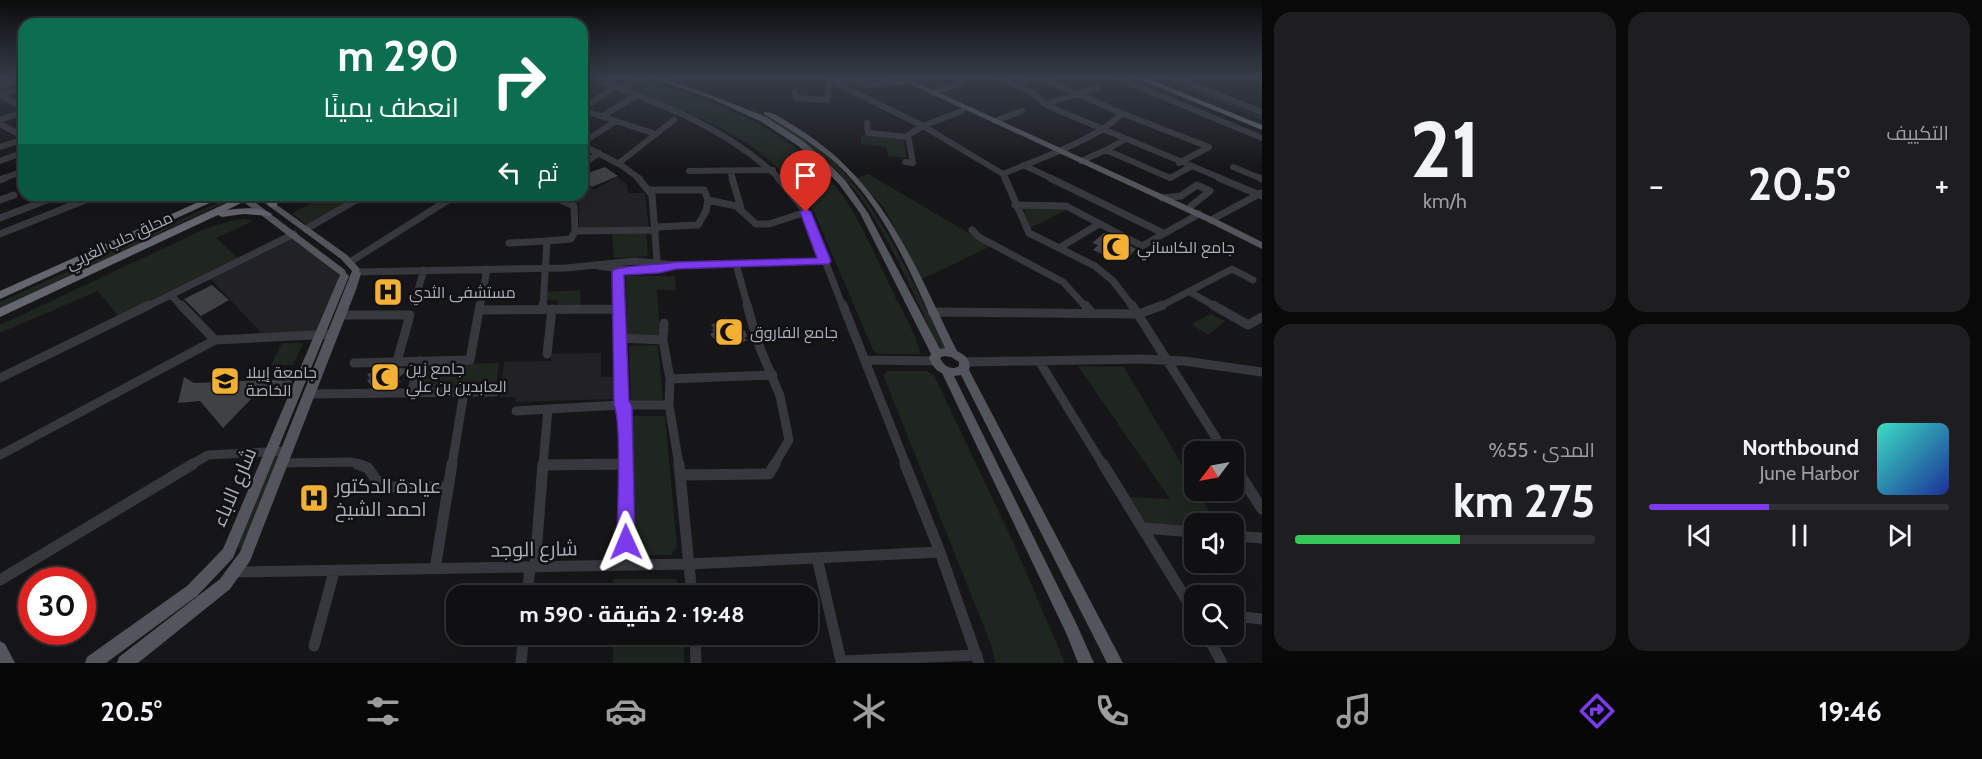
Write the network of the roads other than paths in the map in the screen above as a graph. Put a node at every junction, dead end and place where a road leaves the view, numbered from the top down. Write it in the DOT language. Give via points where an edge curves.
graph roads {
  1 [pos="616,108"];
  2 [pos="668,108"];
  3 [pos="746,108"];
  4 [pos="886,108"];
  5 [pos="957,108"];
  6 [pos="966,108"];
  7 [pos="1054,108"];
  8 [pos="1109,108"];
  9 [pos="1190,108"];
  10 [pos="1213,108"];
  11 [pos="1227,108"];
  12 [pos="588,111"];
  13 [pos="962,111"];
  14 [pos="1022,111"];
  15 [pos="18,113"];
  16 [pos="1121,113"];
  17 [pos="603,116"];
  18 [pos="674,120"];
  19 [pos="616,121"];
  20 [pos="995,121"];
  21 [pos="0,122"];
  22 [pos="1262,122"];
  23 [pos="867,123"];
  24 [pos="923,126"];
  25 [pos="1262,128"];
  26 [pos="1100,129"];
  27 [pos="18,134"];
  28 [pos="656,134"];
  29 [pos="907,137"];
  30 [pos="1262,138"];
  31 [pos="588,140"];
  32 [pos="1124,140"];
  33 [pos="18,141"];
  34 [pos="13,143"];
  35 [pos="0,147"];
  36 [pos="18,147"];
  37 [pos="588,147"];
  38 [pos="1106,150"];
  39 [pos="1055,152"];
  40 [pos="599,153"];
  41 [pos="18,154"];
  42 [pos="0,161"];
  43 [pos="588,161"];
  44 [pos="1081,161"];
  45 [pos="620,162"];
  46 [pos="905,162"];
  47 [pos="1179,163"];
  48 [pos="1023,165"];
  49 [pos="1190,167"];
  50 [pos="1233,167"];
  51 [pos="773,170"];
  52 [pos="689,171"];
  53 [pos="730,171"];
  54 [pos="18,173"];
  55 [pos="1003,174"];
  56 [pos="1262,179"];
  57 [pos="0,180"];
  58 [pos="650,190"];
  59 [pos="1261,194"];
  60 [pos="14,195"];
  61 [pos="1162,198"];
  62 [pos="0,200"];
  63 [pos="708,200"];
  64 [pos="44,201"];
  65 [pos="83,201"];
  66 [pos="209,201"];
  67 [pos="237,201"];
  68 [pos="258,201"];
  69 [pos="355,201"];
  70 [pos="448,201"];
  71 [pos="563,201"];
  72 [pos="1015,205"];
  73 [pos="741,208"];
  74 [pos="273,209"];
  75 [pos="806,212"];
  76 [pos="1194,214"];
  77 [pos="286,215"];
  78 [pos="0,218"];
  79 [pos="1211,220"];
  80 [pos="192,222"];
  81 [pos="1099,224"];
  82 [pos="656,228"];
  83 [pos="306,229"];
  84 [pos="972,230"];
  85 [pos="575,231"];
  86 [pos="1163,233"];
  87 [pos="0,234"];
  88 [pos="294,234"];
  89 [pos="547,241"];
  90 [pos="509,243"];
  91 [pos="1262,246"];
  92 [pos="1059,248"];
  93 [pos="1262,252"];
  94 [pos="657,260"];
  95 [pos="825,261"];
  96 [pos="736,264"];
  97 [pos="676,265"];
  98 [pos="596,266"];
  99 [pos="544,268"];
  100 [pos="487,269"];
  101 [pos="424,270"];
  102 [pos="618,271"];
  103 [pos="349,273"];
  104 [pos="1253,280"];
  105 [pos="1190,292"];
  106 [pos="0,295"];
  107 [pos="171,295"];
  108 [pos="414,303"];
  109 [pos="547,309"];
  110 [pos="618,309"];
  111 [pos="480,310"];
  112 [pos="932,312"];
  113 [pos="0,313"];
  114 [pos="1094,314"];
  115 [pos="1138,314"];
  116 [pos="340,315"];
  117 [pos="1262,317"];
  118 [pos="664,323"];
  119 [pos="326,334"];
  120 [pos="619,338"];
  121 [pos="215,340"];
  122 [pos="663,340"];
  123 [pos="953,353"];
  124 [pos="547,354"];
  125 [pos="936,357"];
  126 [pos="865,360"];
  127 [pos="1167,360"];
  128 [pos="397,361"];
  129 [pos="420,361"];
  130 [pos="1039,361"];
  131 [pos="354,363"];
  132 [pos="964,366"];
  133 [pos="946,371"];
  134 [pos="1262,372"];
  135 [pos="773,375"];
  136 [pos="0,378"];
  137 [pos="670,379"];
  138 [pos="464,392"];
  139 [pos="495,392"];
  140 [pos="411,393"];
  141 [pos="309,394"];
  142 [pos="669,405"];
  143 [pos="623,406"];
  144 [pos="548,410"];
  145 [pos="516,411"];
  146 [pos="1218,441"];
  147 [pos="279,451"];
  148 [pos="0,455"];
  149 [pos="281,463"];
  150 [pos="625,464"];
  151 [pos="543,465"];
  152 [pos="680,476"];
  153 [pos="1244,481"];
  154 [pos="448,487"];
  155 [pos="1262,509"];
  156 [pos="1143,528"];
  157 [pos="1184,531"];
  158 [pos="76,535"];
  159 [pos="1244,537"];
  160 [pos="1262,538"];
  161 [pos="940,552"];
  162 [pos="228,554"];
  163 [pos="245,556"];
  164 [pos="817,558"];
  165 [pos="689,564"];
  166 [pos="627,565"];
  167 [pos="532,567"];
  168 [pos="435,569"];
  169 [pos="236,572"];
  170 [pos="333,572"];
  171 [pos="0,580"];
  172 [pos="529,585"];
  173 [pos="691,585"];
  174 [pos="0,586"];
  175 [pos="1184,596"];
  176 [pos="1244,618"];
  177 [pos="1262,620"];
  178 [pos="523,645"];
  179 [pos="695,645"];
  180 [pos="1212,645"];
  181 [pos="314,646"];
  182 [pos="0,649"];
  183 [pos="978,659"];
  184 [pos="7,663"];
  185 [pos="93,663"];
  186 [pos="125,663"];
  187 [pos="521,663"];
  188 [pos="696,663"];
  189 [pos="1086,663"];
  190 [pos="1115,663"];
  191 [pos="1222,663"];
  1 -- 17 [label="street"];
  2 -- 51 [label="street" via="736,141"];
  3 -- 112 [label="main road" via="793,128 848,171 881,211"];
  3 -- 125 [label="main road" via="800,143 842,182 864,213"];
  4 -- 24 [label="street"];
  5 -- 13 [label="main road"];
  6 -- 20 [label="main road"];
  7 -- 26 [label="street"];
  8 -- 16 [label="street"];
  9 -- 30 [label="street"];
  10 -- 25 [label="highway"];
  11 -- 22 [label="highway"];
  12 -- 17 [label="street"];
  13 -- 24 [label="street"];
  13 -- 39 [label="main road"];
  14 -- 20 [label="street"];
  15 -- 21 [label="street"];
  16 -- 26 [label="street" via="1115,122"];
  16 -- 47 [label="street" via="1209,147"];
  17 -- 19 [label="street"];
  18 -- 28 [label="street"];
  19 -- 28 [label="street"];
  19 -- 31 [label="street"];
  20 -- 39 [label="main road"];
  21 -- 27 [label="street"];
  23 -- 29 [label="street" via="868,133"];
  24 -- 29 [label="street"];
  24 -- 55 [label="street"];
  26 -- 32 [label="street"];
  26 -- 39 [label="street"];
  28 -- 45 [label="street"];
  29 -- 46 [label="street" via="913,163"];
  32 -- 38 [label="street"];
  32 -- 47 [label="street"];
  33 -- 34 [label="street"];
  34 -- 35 [label="street"];
  34 -- 36 [label="street"];
  37 -- 40 [label="street"];
  38 -- 44 [label="street"];
  38 -- 49 [label="street" via="1170,178"];
  39 -- 44 [label="main road"];
  39 -- 48 [label="street"];
  39 -- 76 [label="main road"];
  40 -- 43 [label="street"];
  40 -- 45 [label="street"];
  41 -- 42 [label="street"];
  44 -- 61 [label="main road"];
  45 -- 58 [label="street"];
  47 -- 49 [label="street"];
  48 -- 55 [label="street"];
  48 -- 86 [label="street"];
  49 -- 59 [label="street"];
  50 -- 56 [label="street"];
  51 -- 53 [label="street"];
  51 -- 75 [label="street"];
  52 -- 53 [label="street"];
  53 -- 73 [label="street"];
  54 -- 57 [label="street"];
  55 -- 72 [label="street"];
  58 -- 63 [label="street" via="704,190"];
  58 -- 82 [label="street"];
  59 -- 79 [label="street"];
  60 -- 62 [label="street"];
  61 -- 76 [label="main road"];
  61 -- 76 [label="street" via="1181,196 1197,185 1210,191 1191,206"];
  63 -- 73 [label="street" via="727,201"];
  63 -- 82 [label="street" via="698,225"];
  64 -- 78 [label="street"];
  65 -- 87 [label="street"];
  66 -- 106 [label="highway, محلق حلب الغربي"];
  67 -- 80 [label="highway, محلق حلب الغربي"];
  68 -- 74 [label="main road"];
  69 -- 83 [label="street"];
  70 -- 103 [label="street"];
  71 -- 85 [label="street" via="574,206"];
  72 -- 81 [label="street" via="1066,206"];
  72 -- 92 [label="street" via="1029,233"];
  73 -- 75 [label="street" via="754,224 786,220"];
  74 -- 77 [label="main road"];
  74 -- 77 [label="main road"];
  74 -- 80 [label="highway" via="235,212"];
  74 -- 88 [label="main road"];
  75 -- 95 [label="street"];
  76 -- 79 [label="main road"];
  76 -- 86 [label="street"];
  76 -- 93 [label="main road"];
  77 -- 83 [label="main road"];
  79 -- 91 [label="main road"];
  80 -- 113 [label="highway, محلق حلب الغربي"];
  81 -- 86 [label="street" via="1142,246"];
  81 -- 92 [label="street"];
  82 -- 85 [label="street"];
  82 -- 94 [label="street"];
  83 -- 103 [label="main road"];
  84 -- 114 [label="street" via="1064,282"];
  85 -- 89 [label="street" via="571,239"];
  88 -- 103 [label="main road" via="333,264 339,262"];
  88 -- 107 [label="street"];
  89 -- 90 [label="street"];
  89 -- 99 [label="street"];
  92 -- 115 [label="street" via="1113,281"];
  94 -- 97 [label="street"];
  94 -- 98 [label="street"];
  95 -- 96 [label="street"];
  95 -- 126 [label="street"];
  96 -- 97 [label="street"];
  96 -- 135 [label="street" via="758,344"];
  97 -- 102 [label="street"];
  98 -- 99 [label="street"];
  98 -- 102 [label="street"];
  99 -- 100 [label="street"];
  99 -- 109 [label="street"];
  100 -- 101 [label="street"];
  100 -- 111 [label="street"];
  101 -- 103 [label="street"];
  101 -- 108 [label="street"];
  102 -- 110 [label="street"];
  103 -- 116 [label="main road, شارع الاباء"];
  103 -- 119 [label="main road, شارع الاباء"];
  104 -- 105 [label="street" via="1232,269"];
  105 -- 115 [label="street"];
  105 -- 117 [label="street" via="1248,325"];
  107 -- 121 [label="street"];
  107 -- 136 [label="street"];
  109 -- 110 [label="street"];
  109 -- 111 [label="street"];
  109 -- 124 [label="street"];
  110 -- 120 [label="street"];
  111 -- 129 [label="street" via="470,360"];
  112 -- 114 [label="street"];
  112 -- 123 [label="main road"];
  114 -- 115 [label="street"];
  115 -- 127 [label="street"];
  116 -- 119 [label="main road, شارع الاباء"];
  116 -- 128 [label="street" via="410,315"];
  118 -- 122 [label="street"];
  119 -- 121 [label="street"];
  119 -- 141 [label="main road, شارع الاباء"];
  119 -- 147 [label="main road, شارع الاباء"];
  120 -- 122 [label="street"];
  120 -- 143 [label="street"];
  121 -- 148 [label="street"];
  122 -- 137 [label="street"];
  123 -- 125 [label="main road" via="942,351"];
  123 -- 132 [label="main road"];
  125 -- 126 [label="street"];
  125 -- 133 [label="main road"];
  126 -- 161 [label="street"];
  127 -- 130 [label="street"];
  127 -- 134 [label="street"];
  127 -- 146 [label="street"];
  128 -- 129 [label="street"];
  128 -- 131 [label="street"];
  129 -- 140 [label="street"];
  130 -- 132 [label="street"];
  130 -- 156 [label="street"];
  132 -- 133 [label="main road" via="955,373"];
  132 -- 190 [label="main road"];
  133 -- 189 [label="main road"];
  135 -- 137 [label="street"];
  135 -- 152 [label="street" via="789,440 769,474"];
  137 -- 142 [label="street"];
  138 -- 139 [label="street"];
  138 -- 140 [label="street"];
  138 -- 154 [label="street"];
  140 -- 141 [label="street"];
  141 -- 147 [label="main road, شارع الاباء"];
  142 -- 143 [label="street"];
  142 -- 152 [label="street"];
  143 -- 144 [label="street"];
  143 -- 150 [label="street"];
  144 -- 145 [label="street"];
  144 -- 151 [label="street"];
  147 -- 149 [label="main road, شارع الاباء"];
  147 -- 158 [label="street" via="208,455"];
  147 -- 162 [label="main road, شارع الاباء"];
  149 -- 154 [label="street" via="352,462 368,468 381,487"];
  149 -- 163 [label="main road, شارع الاباء"];
  150 -- 151 [label="street"];
  150 -- 166 [label="street"];
  151 -- 167 [label="street"];
  152 -- 165 [label="street"];
  153 -- 155 [label="street"];
  154 -- 168 [label="street"];
  156 -- 157 [label="street"];
  156 -- 175 [label="street"];
  158 -- 171 [label="street"];
  158 -- 174 [label="street"];
  159 -- 160 [label="street"];
  161 -- 164 [label="street, شارع الوجد"];
  161 -- 183 [label="street"];
  162 -- 163 [label="main road"];
  162 -- 185 [label="main road, شارع الاباء" via="192,591"];
  163 -- 169 [label="main road, شارع الاباء"];
  164 -- 165 [label="street, شارع الوجد"];
  164 -- 183 [label="street" via="841,661"];
  165 -- 166 [label="street, شارع الوجد"];
  165 -- 173 [label="street"];
  166 -- 167 [label="street, شارع الوجد"];
  167 -- 168 [label="street, شارع الوجد"];
  167 -- 172 [label="street"];
  168 -- 170 [label="street, شارع الوجد"];
  169 -- 170 [label="street, شارع الوجد"];
  169 -- 186 [label="main road, شارع الاباء"];
  170 -- 181 [label="street"];
  176 -- 177 [label="street"];
  178 -- 187 [label="street"];
  179 -- 188 [label="street"];
  180 -- 191 [label="street"];
  182 -- 184 [label="main road"];
}
